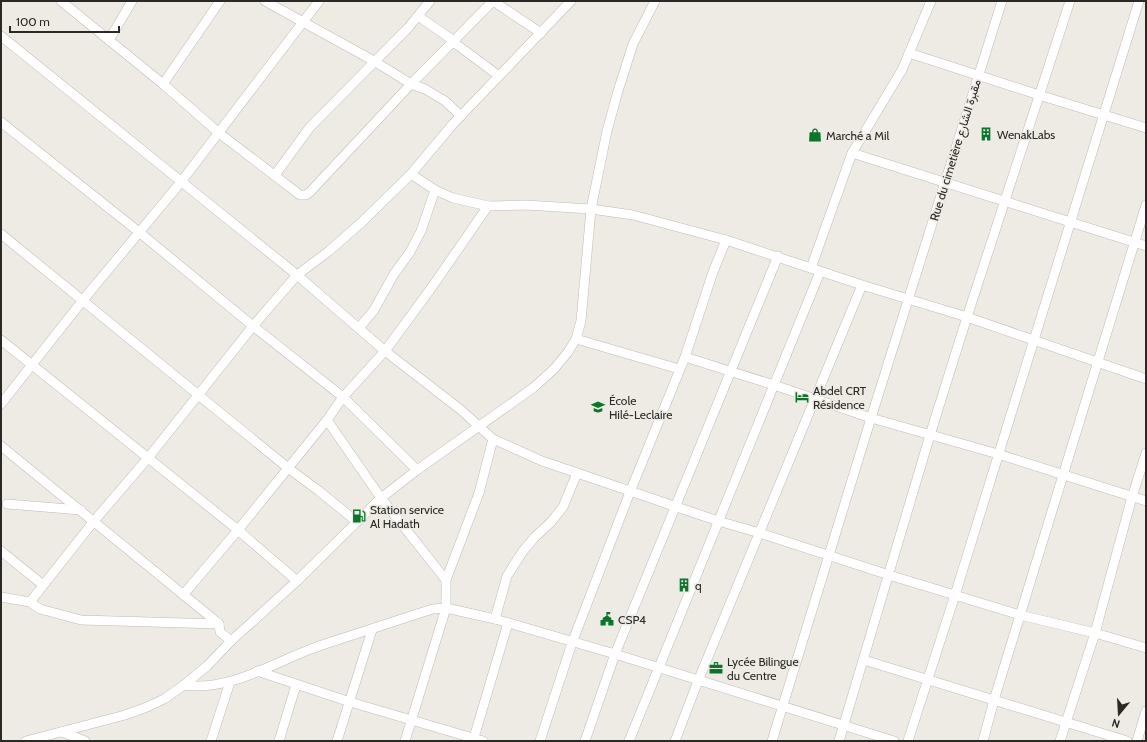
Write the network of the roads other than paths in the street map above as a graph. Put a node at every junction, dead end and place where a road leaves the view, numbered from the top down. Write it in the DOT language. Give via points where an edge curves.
graph roads {
  1 [pos="62,1"];
  2 [pos="132,1"];
  3 [pos="220,1"];
  4 [pos="265,1"];
  5 [pos="320,1"];
  6 [pos="430,1"];
  7 [pos="493,1"];
  8 [pos="571,1"];
  9 [pos="655,1"];
  10 [pos="931,1"];
  11 [pos="1002,1"];
  12 [pos="1070,1"];
  13 [pos="1140,2"];
  14 [pos="418,16"];
  15 [pos="304,22"];
  16 [pos="541,33"];
  17 [pos="1,36"];
  18 [pos="109,40"];
  19 [pos="454,41"];
  20 [pos="909,53"];
  21 [pos="374,61"];
  22 [pos="978,75"];
  23 [pos="499,76"];
  24 [pos="163,84"];
  25 [pos="411,84"];
  26 [pos="1039,95"];
  27 [pos="462,116"];
  28 [pos="1103,116"];
  29 [pos="1,122"];
  30 [pos="1146,128"];
  31 [pos="219,133"];
  32 [pos="852,153"];
  33 [pos="411,174"];
  34 [pos="275,175"];
  35 [pos="181,182"];
  36 [pos="946,182"];
  37 [pos="436,190"];
  38 [pos="1005,202"];
  39 [pos="1146,205"];
  40 [pos="488,206"];
  41 [pos="591,209"];
  42 [pos="1071,222"];
  43 [pos="139,232"];
  44 [pos="1,234"];
  45 [pos="726,240"];
  46 [pos="1135,243"];
  47 [pos="1146,246"];
  48 [pos="778,256"];
  49 [pos="811,268"];
  50 [pos="820,272"];
  51 [pos="297,276"];
  52 [pos="862,285"];
  53 [pos="908,298"];
  54 [pos="83,300"];
  55 [pos="967,317"];
  56 [pos="253,326"];
  57 [pos="359,328"];
  58 [pos="576,339"];
  59 [pos="1,340"];
  60 [pos="1034,340"];
  61 [pos="385,350"];
  62 [pos="685,357"];
  63 [pos="1098,362"];
  64 [pos="32,364"];
  65 [pos="679,369"];
  66 [pos="730,372"];
  67 [pos="1146,379"];
  68 [pos="774,385"];
  69 [pos="198,395"];
  70 [pos="343,397"];
  71 [pos="816,399"];
  72 [pos="1,404"];
  73 [pos="871,418"];
  74 [pos="327,420"];
  75 [pos="478,426"];
  76 [pos="930,435"];
  77 [pos="493,439"];
  78 [pos="1,446"];
  79 [pos="1146,452"];
  80 [pos="998,454"];
  81 [pos="148,458"];
  82 [pos="288,468"];
  83 [pos="417,470"];
  84 [pos="576,473"];
  85 [pos="1064,474"];
  86 [pos="630,492"];
  87 [pos="1132,497"];
  88 [pos="381,498"];
  89 [pos="1146,501"];
  90 [pos="7,504"];
  91 [pos="675,507"];
  92 [pos="81,510"];
  93 [pos="94,521"];
  94 [pos="718,521"];
  95 [pos="357,522"];
  96 [pos="238,530"];
  97 [pos="760,533"];
  98 [pos="1,551"];
  99 [pos="829,556"];
  100 [pos="889,575"];
  101 [pos="446,580"];
  102 [pos="297,581"];
  103 [pos="43,585"];
  104 [pos="183,595"];
  105 [pos="955,595"];
  106 [pos="1,597"];
  107 [pos="30,602"];
  108 [pos="446,608"];
  109 [pos="1020,615"];
  110 [pos="495,619"];
  111 [pos="508,623"];
  112 [pos="219,624"];
  113 [pos="372,630"];
  114 [pos="1095,633"];
  115 [pos="231,641"];
  116 [pos="572,643"];
  117 [pos="1146,648"];
  118 [pos="615,654"];
  119 [pos="864,660"];
  120 [pos="658,669"];
  121 [pos="257,671"];
  122 [pos="927,680"];
  123 [pos="698,681"];
  124 [pos="230,682"];
  125 [pos="184,685"];
  126 [pos="296,685"];
  127 [pos="994,700"];
  128 [pos="350,702"];
  129 [pos="782,707"];
  130 [pos="1146,711"];
  131 [pos="411,721"];
  132 [pos="1066,723"];
  133 [pos="845,726"];
  134 [pos="62,732"];
  135 [pos="473,740"];
  136 [pos="884,740"];
  137 [pos="26,741"];
  138 [pos="85,741"];
  139 [pos="211,741"];
  140 [pos="279,741"];
  141 [pos="337,741"];
  142 [pos="405,741"];
  143 [pos="483,741"];
  144 [pos="540,741"];
  145 [pos="585,741"];
  146 [pos="629,741"];
  147 [pos="675,741"];
  148 [pos="772,741"];
  149 [pos="840,741"];
  150 [pos="894,741"];
  151 [pos="908,741"];
  152 [pos="983,741"];
  153 [pos="1060,741"];
  154 [pos="1124,741"];
  155 [pos="1137,741"];
  1 -- 18 [label="street"];
  2 -- 18 [label="street"];
  3 -- 24 [label="street"];
  4 -- 15 [label="street"];
  5 -- 15 [label="street"];
  6 -- 14 [label="street"];
  7 -- 16 [label="street"];
  7 -- 19 [label="street"];
  8 -- 16 [label="street"];
  9 -- 41 [label="street" via="633,44 623,73 607,131"];
  10 -- 20 [label="street"];
  11 -- 22 [label="street, Rue du cimetière مقبرة الشارع"];
  12 -- 26 [label="street"];
  13 -- 28 [label="street"];
  14 -- 19 [label="street"];
  14 -- 21 [label="street"];
  15 -- 21 [label="street"];
  15 -- 31 [label="street"];
  16 -- 23 [label="street"];
  17 -- 35 [label="street"];
  18 -- 24 [label="street"];
  19 -- 23 [label="street"];
  19 -- 25 [label="street"];
  20 -- 22 [label="street"];
  20 -- 32 [label="street" via="902,70"];
  21 -- 25 [label="street"];
  21 -- 34 [label="street" via="310,127"];
  22 -- 26 [label="street"];
  22 -- 36 [label="street, Rue du cimetière مقبرة الشارع"];
  23 -- 27 [label="street"];
  24 -- 31 [label="street"];
  25 -- 27 [label="street" via="426,89"];
  25 -- 34 [label="street" via="306,195 300,195"];
  26 -- 28 [label="street"];
  26 -- 38 [label="street"];
  27 -- 33 [label="street"];
  28 -- 30 [label="street"];
  28 -- 42 [label="street"];
  29 -- 43 [label="street"];
  31 -- 34 [label="street"];
  31 -- 35 [label="street"];
  32 -- 36 [label="street"];
  32 -- 49 [label="street"];
  33 -- 37 [label="street"];
  33 -- 51 [label="street" via="362,222"];
  35 -- 43 [label="street"];
  35 -- 51 [label="street"];
  36 -- 38 [label="street"];
  36 -- 53 [label="street, Rue du cimetière مقبرة الشارع"];
  37 -- 40 [label="street" via="453,198"];
  37 -- 57 [label="street" via="421,231 410,252 374,310"];
  38 -- 42 [label="street"];
  38 -- 55 [label="street"];
  39 -- 46 [label="street"];
  40 -- 41 [label="street" via="525,204"];
  40 -- 61 [label="street"];
  41 -- 45 [label="street" via="633,215"];
  41 -- 58 [label="street" via="581,321"];
  42 -- 46 [label="street"];
  42 -- 60 [label="street"];
  43 -- 54 [label="street"];
  43 -- 56 [label="street"];
  44 -- 54 [label="street"];
  45 -- 48 [label="street"];
  45 -- 62 [label="street"];
  46 -- 47 [label="street"];
  46 -- 63 [label="street"];
  48 -- 49 [label="street"];
  48 -- 66 [label="street"];
  49 -- 50 [label="street"];
  50 -- 52 [label="street"];
  50 -- 68 [label="street"];
  51 -- 56 [label="street"];
  51 -- 57 [label="street"];
  52 -- 53 [label="street"];
  52 -- 71 [label="street"];
  53 -- 55 [label="street"];
  53 -- 73 [label="street, Rue du cimetière مقبرة الشارع"];
  54 -- 64 [label="street"];
  54 -- 69 [label="street"];
  55 -- 60 [label="street"];
  55 -- 76 [label="street"];
  56 -- 69 [label="street"];
  56 -- 70 [label="street"];
  57 -- 61 [label="street"];
  58 -- 65 [label="street"];
  58 -- 75 [label="street" via="542,381"];
  59 -- 64 [label="street"];
  60 -- 63 [label="street"];
  60 -- 80 [label="street"];
  61 -- 70 [label="street"];
  61 -- 75 [label="street"];
  62 -- 65 [label="street"];
  62 -- 66 [label="street"];
  63 -- 67 [label="street"];
  63 -- 85 [label="street"];
  64 -- 72 [label="street"];
  64 -- 81 [label="street"];
  65 -- 86 [label="street"];
  66 -- 68 [label="street"];
  66 -- 91 [label="street"];
  68 -- 71 [label="street"];
  68 -- 94 [label="street"];
  69 -- 81 [label="street"];
  69 -- 82 [label="street"];
  70 -- 74 [label="street"];
  70 -- 83 [label="street"];
  71 -- 73 [label="street"];
  71 -- 97 [label="street"];
  73 -- 76 [label="street"];
  73 -- 99 [label="street, Rue du cimetière مقبرة الشارع"];
  74 -- 82 [label="street"];
  74 -- 88 [label="street"];
  75 -- 77 [label="street"];
  75 -- 83 [label="street"];
  76 -- 80 [label="street"];
  76 -- 100 [label="street"];
  77 -- 84 [label="street"];
  77 -- 101 [label="street" via="479,493"];
  78 -- 92 [label="street"];
  79 -- 87 [label="street"];
  80 -- 85 [label="street"];
  80 -- 105 [label="street"];
  81 -- 93 [label="street"];
  81 -- 96 [label="street"];
  82 -- 95 [label="street"];
  82 -- 96 [label="street"];
  83 -- 88 [label="street"];
  84 -- 86 [label="street"];
  84 -- 110 [label="street" via="563,507 523,551 507,576"];
  85 -- 87 [label="street"];
  85 -- 109 [label="street"];
  86 -- 91 [label="street"];
  86 -- 116 [label="street"];
  87 -- 89 [label="street"];
  87 -- 114 [label="street"];
  88 -- 95 [label="street"];
  88 -- 101 [label="street"];
  90 -- 92 [label="street"];
  91 -- 94 [label="street"];
  91 -- 118 [label="street"];
  92 -- 93 [label="street"];
  93 -- 103 [label="street"];
  93 -- 104 [label="street"];
  94 -- 97 [label="street"];
  94 -- 120 [label="street"];
  95 -- 102 [label="street"];
  96 -- 102 [label="street"];
  96 -- 104 [label="street"];
  97 -- 99 [label="street"];
  97 -- 123 [label="street"];
  98 -- 103 [label="street"];
  99 -- 100 [label="street"];
  99 -- 129 [label="street, Rue du cimetière مقبرة الشارع"];
  100 -- 105 [label="street"];
  100 -- 119 [label="street"];
  101 -- 108 [label="street"];
  102 -- 115 [label="street"];
  103 -- 107 [label="street"];
  104 -- 112 [label="street"];
  105 -- 109 [label="street"];
  105 -- 122 [label="street"];
  106 -- 107 [label="street"];
  107 -- 112 [label="street" via="40,609 81,620"];
  108 -- 110 [label="street"];
  108 -- 113 [label="street" via="433,609"];
  108 -- 131 [label="street"];
  109 -- 114 [label="street"];
  109 -- 127 [label="street"];
  110 -- 111 [label="street"];
  111 -- 116 [label="street"];
  111 -- 135 [label="street"];
  112 -- 115 [label="street" via="220,632"];
  113 -- 121 [label="street" via="318,647"];
  113 -- 128 [label="street"];
  114 -- 117 [label="street"];
  114 -- 132 [label="street"];
  115 -- 125 [label="street"];
  116 -- 118 [label="street"];
  116 -- 144 [label="street"];
  118 -- 120 [label="street"];
  118 -- 145 [label="street"];
  119 -- 122 [label="street"];
  119 -- 133 [label="street"];
  120 -- 123 [label="street"];
  120 -- 146 [label="street"];
  121 -- 124 [label="street"];
  121 -- 126 [label="street"];
  122 -- 127 [label="street"];
  122 -- 151 [label="street"];
  123 -- 129 [label="street"];
  123 -- 147 [label="street"];
  124 -- 125 [label="street" via="212,686"];
  124 -- 139 [label="street"];
  125 -- 134 [label="street" via="147,707"];
  126 -- 128 [label="street"];
  126 -- 140 [label="street"];
  127 -- 132 [label="street"];
  127 -- 152 [label="street"];
  128 -- 131 [label="street"];
  128 -- 141 [label="street"];
  129 -- 133 [label="street"];
  129 -- 148 [label="street, Rue du cimetière مقبرة الشارع"];
  130 -- 155 [label="street"];
  131 -- 135 [label="street"];
  131 -- 142 [label="street"];
  132 -- 153 [label="street"];
  132 -- 154 [label="street"];
  133 -- 136 [label="street"];
  133 -- 149 [label="street"];
  134 -- 137 [label="street"];
  134 -- 138 [label="street"];
  135 -- 143 [label="street"];
  136 -- 150 [label="street"];
}
